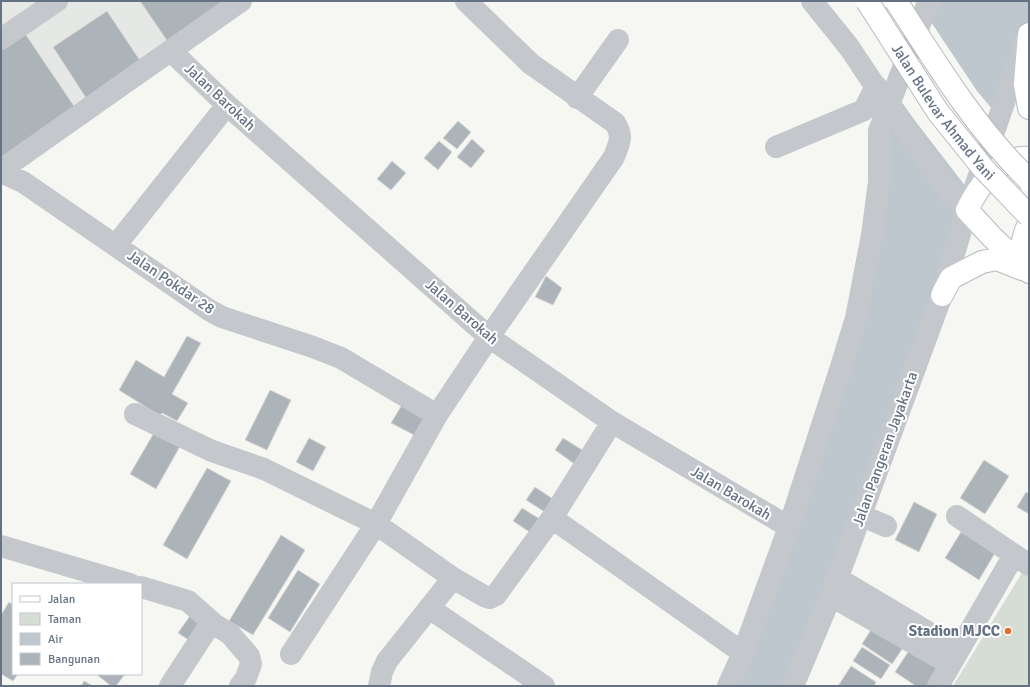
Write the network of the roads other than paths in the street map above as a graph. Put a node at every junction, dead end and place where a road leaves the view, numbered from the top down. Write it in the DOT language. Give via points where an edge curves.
graph roads {
  1 [pos="57,1"];
  2 [pos="241,1"];
  3 [pos="466,1"];
  4 [pos="812,1"];
  5 [pos="867,1"];
  6 [pos="896,1"];
  7 [pos="930,1"];
  8 [pos="1029,29"];
  9 [pos="1029,34"];
  10 [pos="1,39"];
  11 [pos="618,40"];
  12 [pos="171,51"];
  13 [pos="876,86"];
  14 [pos="577,98"];
  15 [pos="227,105"];
  16 [pos="889,107"];
  17 [pos="1029,108"];
  18 [pos="776,147"];
  19 [pos="1029,158"];
  20 [pos="1,171"];
  21 [pos="1029,180"];
  22 [pos="960,202"];
  23 [pos="1029,216"];
  24 [pos="1029,223"];
  25 [pos="116,245"];
  26 [pos="1028,271"];
  27 [pos="942,295"];
  28 [pos="488,337"];
  29 [pos="135,414"];
  30 [pos="437,415"];
  31 [pos="612,422"];
  32 [pos="860,515"];
  33 [pos="957,516"];
  34 [pos="552,518"];
  35 [pos="376,524"];
  36 [pos="886,526"];
  37 [pos="789,527"];
  38 [pos="1,546"];
  39 [pos="1022,560"];
  40 [pos="453,578"];
  41 [pos="127,583"];
  42 [pos="142,587"];
  43 [pos="834,587"];
  44 [pos="429,608"];
  45 [pos="214,624"];
  46 [pos="742,653"];
  47 [pos="292,654"];
  48 [pos="954,657"];
  49 [pos="170,686"];
  50 [pos="240,686"];
  51 [pos="379,686"];
  52 [pos="544,686"];
  53 [pos="728,686"];
  54 [pos="793,686"];
  55 [pos="938,686"];
  1 -- 10 [label="street"];
  2 -- 12 [label="street"];
  3 -- 14 [label="street" via="531,64"];
  4 -- 13 [label="street"];
  5 -- 23 [label="main road, Jalan Bulevar Ahmad Yani, bridge" via="938,112 982,168"];
  6 -- 21 [label="main road, Jalan Bulevar Ahmad Yani, bridge" via="957,94"];
  7 -- 16 [label="street"];
  8 -- 22 [label="street, Jalan Pangeran Jayakarta"];
  9 -- 17 [label="main road" via="1025,84"];
  11 -- 14 [label="street"];
  12 -- 15 [label="street, Jalan Barokah"];
  12 -- 20 [label="street"];
  13 -- 16 [label="street"];
  13 -- 18 [label="street" via="864,110"];
  14 -- 28 [label="street" via="615,123 621,139 614,157"];
  15 -- 25 [label="street"];
  15 -- 28 [label="street, Jalan Barokah"];
  16 -- 22 [label="street"];
  16 -- 37 [label="street" via="879,131 879,182 856,318"];
  19 -- 22 [label="main road" via="1022,157 1005,164 994,172 974,195"];
  20 -- 25 [label="street, Jalan Pokdar 28" via="23,182"];
  22 -- 26 [label="main road"];
  22 -- 27 [label="street, Jalan Pangeran Jayakarta"];
  24 -- 26 [label="main road" via="1021,250"];
  25 -- 30 [label="street, Jalan Pokdar 28" via="222,317 341,358"];
  26 -- 27 [label="main road" via="997,260 982,262 951,278"];
  27 -- 32 [label="street, Jalan Pangeran Jayakarta"];
  28 -- 30 [label="street"];
  28 -- 31 [label="street, Jalan Barokah"];
  29 -- 35 [label="street" via="212,451 264,469"];
  30 -- 35 [label="street"];
  31 -- 34 [label="street"];
  31 -- 37 [label="street, Jalan Barokah"];
  32 -- 36 [label="street"];
  32 -- 43 [label="street, Jalan Pangeran Jayakarta"];
  33 -- 39 [label="street"];
  34 -- 40 [label="street" via="496,595 490,598 484,596"];
  34 -- 46 [label="street"];
  35 -- 40 [label="street"];
  35 -- 47 [label="street"];
  37 -- 46 [label="street"];
  38 -- 41 [label="street"];
  39 -- 48 [label="street"];
  40 -- 44 [label="street"];
  42 -- 45 [label="street" via="188,601"];
  43 -- 48 [label="street"];
  43 -- 54 [label="street, Jalan Pangeran Jayakarta"];
  44 -- 51 [label="street" via="387,661"];
  44 -- 52 [label="street"];
  45 -- 49 [label="street" via="205,632"];
  45 -- 50 [label="street" via="230,634 249,656 249,671"];
  46 -- 53 [label="street"];
  48 -- 55 [label="street"];
}
